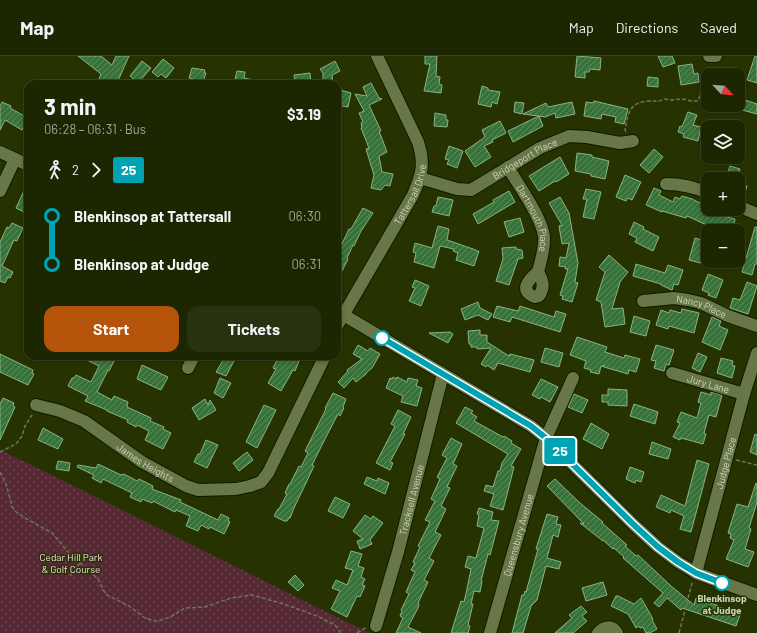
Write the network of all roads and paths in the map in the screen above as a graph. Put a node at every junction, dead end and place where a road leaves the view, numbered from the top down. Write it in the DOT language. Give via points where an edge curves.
graph roads {
  1 [pos="377,56"];
  2 [pos="711,56"];
  3 [pos="625,130"];
  4 [pos="633,141"];
  5 [pos="0,152"];
  6 [pos="15,159"];
  7 [pos="24,163"];
  8 [pos="508,167"];
  9 [pos="420,178"];
  10 [pos="666,184"];
  11 [pos="701,190"];
  12 [pos="0,191"];
  13 [pos="745,209"];
  14 [pos="757,214"];
  15 [pos="538,272"];
  16 [pos="643,301"];
  17 [pos="341,311"];
  18 [pos="341,314"];
  19 [pos="757,326"];
  20 [pos="757,353"];
  21 [pos="192,360"];
  22 [pos="323,360"];
  23 [pos="188,368"];
  24 [pos="672,373"];
  25 [pos="444,374"];
  26 [pos="573,378"];
  27 [pos="744,394"];
  28 [pos="36,405"];
  29 [pos="546,438"];
  30 [pos="0,452"];
  31 [pos="727,458"];
  32 [pos="757,464"];
  33 [pos="0,472"];
  34 [pos="80,563"];
  35 [pos="696,573"];
  36 [pos="70,576"];
  37 [pos="757,595"];
  38 [pos="376,626"];
  39 [pos="341,633"];
  40 [pos="490,633"];
  41 [pos="598,633"];
  42 [pos="617,633"];
  43 [pos="679,633"];
  1 -- 9 [label="street, Tattersall Drive" via="418,142 423,166"];
  2 -- 3 [label="path" via="698,101 664,99 632,106"];
  4 -- 8 [label="street, Bridgeport Place" via="620,143 587,136 569,136 540,148"];
  5 -- 6 [label="street"];
  6 -- 7 [label="street"];
  6 -- 12 [label="street"];
  8 -- 9 [label="street, Bridgeport Place" via="471,190 457,189"];
  8 -- 15 [label="street, Dartmouth Place" via="539,219 544,235"];
  9 -- 17 [label="street, Tattersall Drive" via="413,195"];
  10 -- 11 [label="street" via="682,184"];
  13 -- 14 [label="street"];
  16 -- 19 [label="street, Nancy Place" via="674,298 688,300"];
  18 -- 25 [label="street"];
  20 -- 27 [label="street, Judge Place"];
  21 -- 23 [label="street"];
  22 -- 28 [label="street, James Heights" via="268,473 261,482 236,489 198,490 186,486 142,462 84,421 60,410"];
  24 -- 27 [label="street, Jury Lane"];
  25 -- 29 [label="street" via="531,426"];
  25 -- 38 [label="street, Tracksell Avenue"];
  26 -- 29 [label="street, Queensbury Avenue"];
  27 -- 31 [label="street, Judge Place"];
  28 -- 30 [label="path" via="16,444"];
  29 -- 35 [label="street" via="658,547"];
  29 -- 40 [label="street, Queensbury Avenue"];
  31 -- 32 [label="path"];
  31 -- 35 [label="street, Judge Place"];
  33 -- 34 [label="path" via="15,510 52,532 61,546"];
  34 -- 36 [label="path"];
  34 -- 39 [label="path" via="98,579 111,598 150,620 162,620 185,608 252,595 317,616 334,625"];
  35 -- 37 [label="street"];
  35 -- 43 [label="path"];
  41 -- 42 [label="street" via="606,627"];
}
